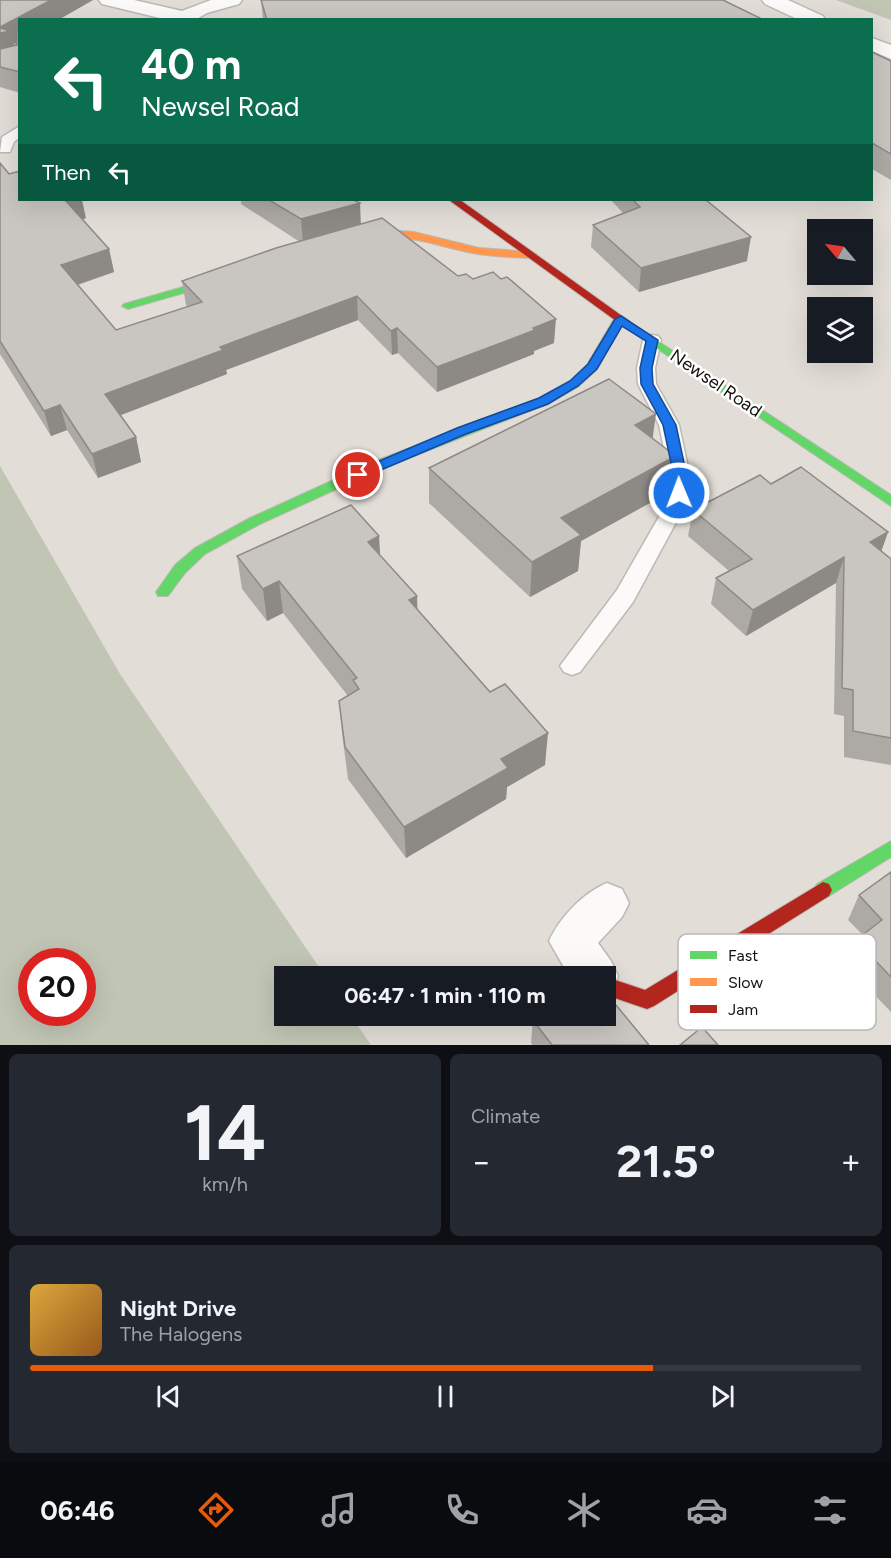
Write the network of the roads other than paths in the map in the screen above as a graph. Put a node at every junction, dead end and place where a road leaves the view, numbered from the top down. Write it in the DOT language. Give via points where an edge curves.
graph roads {
  1 [pos="108,0"];
  2 [pos="232,0"];
  3 [pos="772,0"];
  4 [pos="181,18"];
  5 [pos="812,18"];
  6 [pos="873,44"];
  7 [pos="891,53"];
  8 [pos="18,132"];
  9 [pos="5,149"];
  10 [pos="455,201"];
  11 [pos="336,244"];
  12 [pos="532,255"];
  13 [pos="245,272"];
  14 [pos="128,306"];
  15 [pos="621,319"];
  16 [pos="652,340"];
  17 [pos="891,501"];
  18 [pos="163,592"];
  19 [pos="572,666"];
  20 [pos="891,848"];
  21 [pos="607,903"];
  22 [pos="753,934"];
  23 [pos="588,966"];
  24 [pos="678,981"];
  25 [pos="616,990"];
  1 -- 4 [label="street"];
  2 -- 4 [label="street"];
  3 -- 5 [label="street"];
  6 -- 7 [label="street"];
  8 -- 9 [label="lane" via="7,140"];
  10 -- 12 [label="street, Newsel Road"];
  11 -- 12 [label="street" via="382,231 408,231 471,250"];
  12 -- 15 [label="street, Newsel Road"];
  13 -- 14 [label="street"];
  15 -- 16 [label="street, Newsel Road"];
  15 -- 18 [label="street" via="592,366 574,384 544,401 378,465 255,520 200,551 175,574"];
  16 -- 17 [label="street, Newsel Road"];
  16 -- 19 [label="lane" via="647,384 669,425 680,472 679,493 625,596"];
  20 -- 22 [label="street"];
  21 -- 23 [label="street" via="571,941"];
  24 -- 25 [label="street" via="647,1000"];
}
